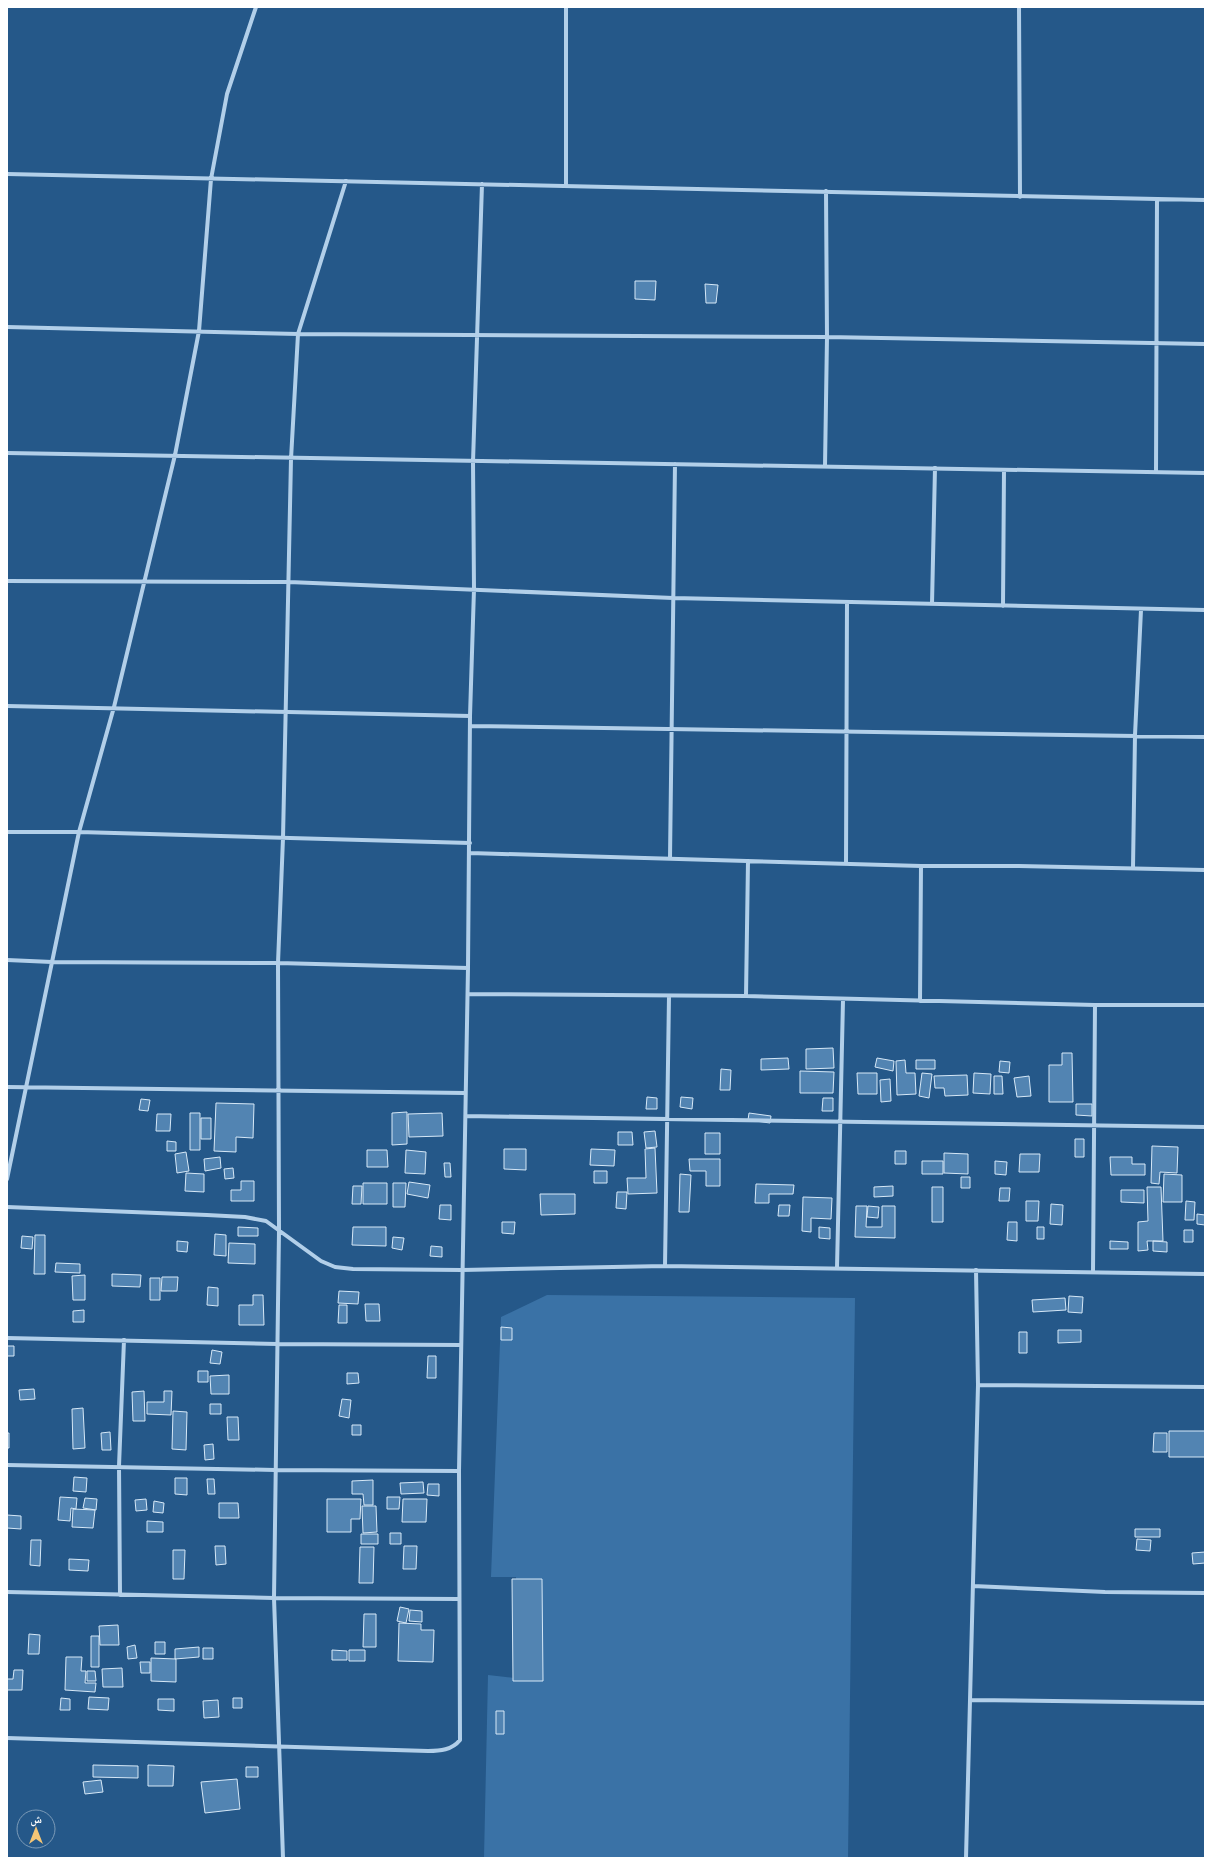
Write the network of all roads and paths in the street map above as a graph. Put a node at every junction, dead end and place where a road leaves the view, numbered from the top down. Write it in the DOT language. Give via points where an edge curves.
graph roads {
  1 [pos="256,7"];
  2 [pos="566,7"];
  3 [pos="1019,7"];
  4 [pos="7,174"];
  5 [pos="211,178"];
  6 [pos="346,181"];
  7 [pos="482,184"];
  8 [pos="566,186"];
  9 [pos="826,191"];
  10 [pos="1020,197"];
  11 [pos="1157,199"];
  12 [pos="1205,200"];
  13 [pos="7,327"];
  14 [pos="199,332"];
  15 [pos="298,334"];
  16 [pos="477,335"];
  17 [pos="828,336"];
  18 [pos="1156,344"];
  19 [pos="1205,344"];
  20 [pos="7,453"];
  21 [pos="175,455"];
  22 [pos="291,459"];
  23 [pos="473,462"];
  24 [pos="675,464"];
  25 [pos="825,466"];
  26 [pos="935,468"];
  27 [pos="1004,470"];
  28 [pos="1156,472"];
  29 [pos="1205,473"];
  30 [pos="7,581"];
  31 [pos="146,581"];
  32 [pos="288,582"];
  33 [pos="474,589"];
  34 [pos="673,598"];
  35 [pos="847,602"];
  36 [pos="932,604"];
  37 [pos="1003,606"];
  38 [pos="1141,610"];
  39 [pos="1205,610"];
  40 [pos="7,706"];
  41 [pos="114,707"];
  42 [pos="286,710"];
  43 [pos="470,716"];
  44 [pos="470,726"];
  45 [pos="671,729"];
  46 [pos="846,731"];
  47 [pos="1135,735"];
  48 [pos="1205,737"];
  49 [pos="7,832"];
  50 [pos="78,832"];
  51 [pos="283,838"];
  52 [pos="470,843"];
  53 [pos="470,853"];
  54 [pos="670,858"];
  55 [pos="748,861"];
  56 [pos="846,864"];
  57 [pos="921,866"];
  58 [pos="1133,868"];
  59 [pos="1205,870"];
  60 [pos="7,960"];
  61 [pos="52,962"];
  62 [pos="278,963"];
  63 [pos="468,968"];
  64 [pos="468,994"];
  65 [pos="669,996"];
  66 [pos="746,996"];
  67 [pos="843,1000"];
  68 [pos="920,1002"];
  69 [pos="1096,1005"];
  70 [pos="1205,1005"];
  71 [pos="7,1087"];
  72 [pos="25,1087"];
  73 [pos="279,1090"];
  74 [pos="465,1093"];
  75 [pos="466,1116"];
  76 [pos="666,1120"];
  77 [pos="839,1123"];
  78 [pos="1095,1126"];
  79 [pos="1205,1127"];
  80 [pos="7,1179"];
  81 [pos="7,1207"];
  82 [pos="279,1231"];
  83 [pos="665,1266"];
  84 [pos="837,1268"];
  85 [pos="462,1270"];
  86 [pos="976,1270"];
  87 [pos="1093,1272"];
  88 [pos="1205,1274"];
  89 [pos="7,1338"];
  90 [pos="124,1340"];
  91 [pos="277,1344"];
  92 [pos="461,1345"];
  93 [pos="978,1385"];
  94 [pos="1205,1387"];
  95 [pos="7,1465"];
  96 [pos="119,1466"];
  97 [pos="275,1470"];
  98 [pos="459,1471"];
  99 [pos="973,1586"];
  100 [pos="7,1592"];
  101 [pos="1205,1592"];
  102 [pos="120,1595"];
  103 [pos="274,1598"];
  104 [pos="459,1599"];
  105 [pos="971,1700"];
  106 [pos="1205,1703"];
  107 [pos="7,1738"];
  108 [pos="279,1748"];
  109 [pos="283,1858"];
  110 [pos="966,1858"];
  1 -- 5 [label="street" via="227,94"];
  2 -- 8 [label="street"];
  3 -- 10 [label="street"];
  4 -- 5 [label="street"];
  5 -- 6 [label="street"];
  5 -- 14 [label="street"];
  6 -- 7 [label="street"];
  6 -- 15 [label="street"];
  7 -- 8 [label="street"];
  7 -- 16 [label="street"];
  8 -- 9 [label="street"];
  9 -- 10 [label="street"];
  9 -- 17 [label="street"];
  10 -- 11 [label="street"];
  11 -- 12 [label="street"];
  11 -- 18 [label="street"];
  13 -- 14 [label="street"];
  14 -- 15 [label="street"];
  14 -- 21 [label="street"];
  15 -- 16 [label="street"];
  15 -- 22 [label="street"];
  16 -- 17 [label="street"];
  16 -- 23 [label="street"];
  17 -- 18 [label="street"];
  17 -- 25 [label="street"];
  18 -- 19 [label="street"];
  18 -- 28 [label="street"];
  20 -- 21 [label="street"];
  21 -- 22 [label="street"];
  21 -- 31 [label="street"];
  22 -- 23 [label="street"];
  22 -- 32 [label="street"];
  23 -- 24 [label="street"];
  23 -- 33 [label="street"];
  24 -- 25 [label="street"];
  24 -- 34 [label="street"];
  25 -- 26 [label="street"];
  26 -- 27 [label="street"];
  26 -- 36 [label="street"];
  27 -- 28 [label="street"];
  27 -- 37 [label="street"];
  28 -- 29 [label="street"];
  30 -- 31 [label="street"];
  31 -- 32 [label="street"];
  31 -- 41 [label="street"];
  32 -- 33 [label="street"];
  32 -- 42 [label="street"];
  33 -- 34 [label="street"];
  33 -- 43 [label="street"];
  34 -- 35 [label="street"];
  34 -- 45 [label="street"];
  35 -- 36 [label="street"];
  35 -- 46 [label="street"];
  36 -- 37 [label="street"];
  37 -- 38 [label="street"];
  38 -- 39 [label="street"];
  38 -- 47 [label="street"];
  40 -- 41 [label="street"];
  41 -- 42 [label="street"];
  41 -- 50 [label="street"];
  42 -- 43 [label="street"];
  42 -- 51 [label="street"];
  43 -- 44 [label="street"];
  44 -- 45 [label="street"];
  44 -- 52 [label="street"];
  45 -- 46 [label="street"];
  45 -- 54 [label="street"];
  46 -- 47 [label="street"];
  46 -- 56 [label="street"];
  47 -- 48 [label="street"];
  47 -- 58 [label="street"];
  49 -- 50 [label="street"];
  50 -- 51 [label="street"];
  50 -- 61 [label="street"];
  51 -- 52 [label="street"];
  51 -- 62 [label="street"];
  52 -- 53 [label="street"];
  53 -- 54 [label="street"];
  53 -- 63 [label="street"];
  54 -- 55 [label="street"];
  55 -- 56 [label="street"];
  55 -- 66 [label="street"];
  56 -- 57 [label="street"];
  57 -- 58 [label="street"];
  57 -- 68 [label="street"];
  58 -- 59 [label="street"];
  60 -- 61 [label="street"];
  61 -- 62 [label="street"];
  61 -- 72 [label="street"];
  62 -- 63 [label="street"];
  62 -- 73 [label="street"];
  63 -- 64 [label="street"];
  64 -- 65 [label="street"];
  64 -- 74 [label="street"];
  65 -- 66 [label="street"];
  65 -- 76 [label="street"];
  66 -- 67 [label="street"];
  67 -- 68 [label="street"];
  67 -- 77 [label="street"];
  68 -- 69 [label="street"];
  69 -- 70 [label="street"];
  69 -- 78 [label="street"];
  71 -- 72 [label="street"];
  72 -- 73 [label="street"];
  72 -- 80 [label="street"];
  73 -- 74 [label="street"];
  73 -- 82 [label="street"];
  74 -- 75 [label="street"];
  75 -- 76 [label="street"];
  75 -- 85 [label="street"];
  76 -- 77 [label="street"];
  76 -- 83 [label="street"];
  77 -- 78 [label="street"];
  77 -- 84 [label="street"];
  78 -- 79 [label="street"];
  78 -- 87 [label="street"];
  81 -- 82 [label="street" via="246,1217 266,1221"];
  82 -- 85 [label="street" via="320,1261 335,1267"];
  82 -- 91 [label="street"];
  83 -- 84 [label="street"];
  83 -- 85 [label="street"];
  84 -- 86 [label="street"];
  85 -- 92 [label="street"];
  86 -- 87 [label="street"];
  86 -- 93 [label="street"];
  87 -- 88 [label="street"];
  89 -- 90 [label="street"];
  90 -- 91 [label="street"];
  90 -- 96 [label="street"];
  91 -- 92 [label="street"];
  91 -- 97 [label="street"];
  92 -- 98 [label="street"];
  93 -- 94 [label="street"];
  93 -- 99 [label="street"];
  95 -- 96 [label="street"];
  96 -- 97 [label="street"];
  96 -- 102 [label="street"];
  97 -- 98 [label="street"];
  97 -- 103 [label="street"];
  98 -- 104 [label="street"];
  99 -- 101 [label="street" via="1106,1592"];
  99 -- 105 [label="street"];
  100 -- 102 [label="street"];
  102 -- 103 [label="street"];
  103 -- 104 [label="street"];
  103 -- 108 [label="street"];
  104 -- 108 [label="street" via="460,1740 456,1746 438,1751"];
  105 -- 106 [label="street"];
  105 -- 110 [label="street"];
  107 -- 108 [label="street"];
  108 -- 109 [label="street"];
}
